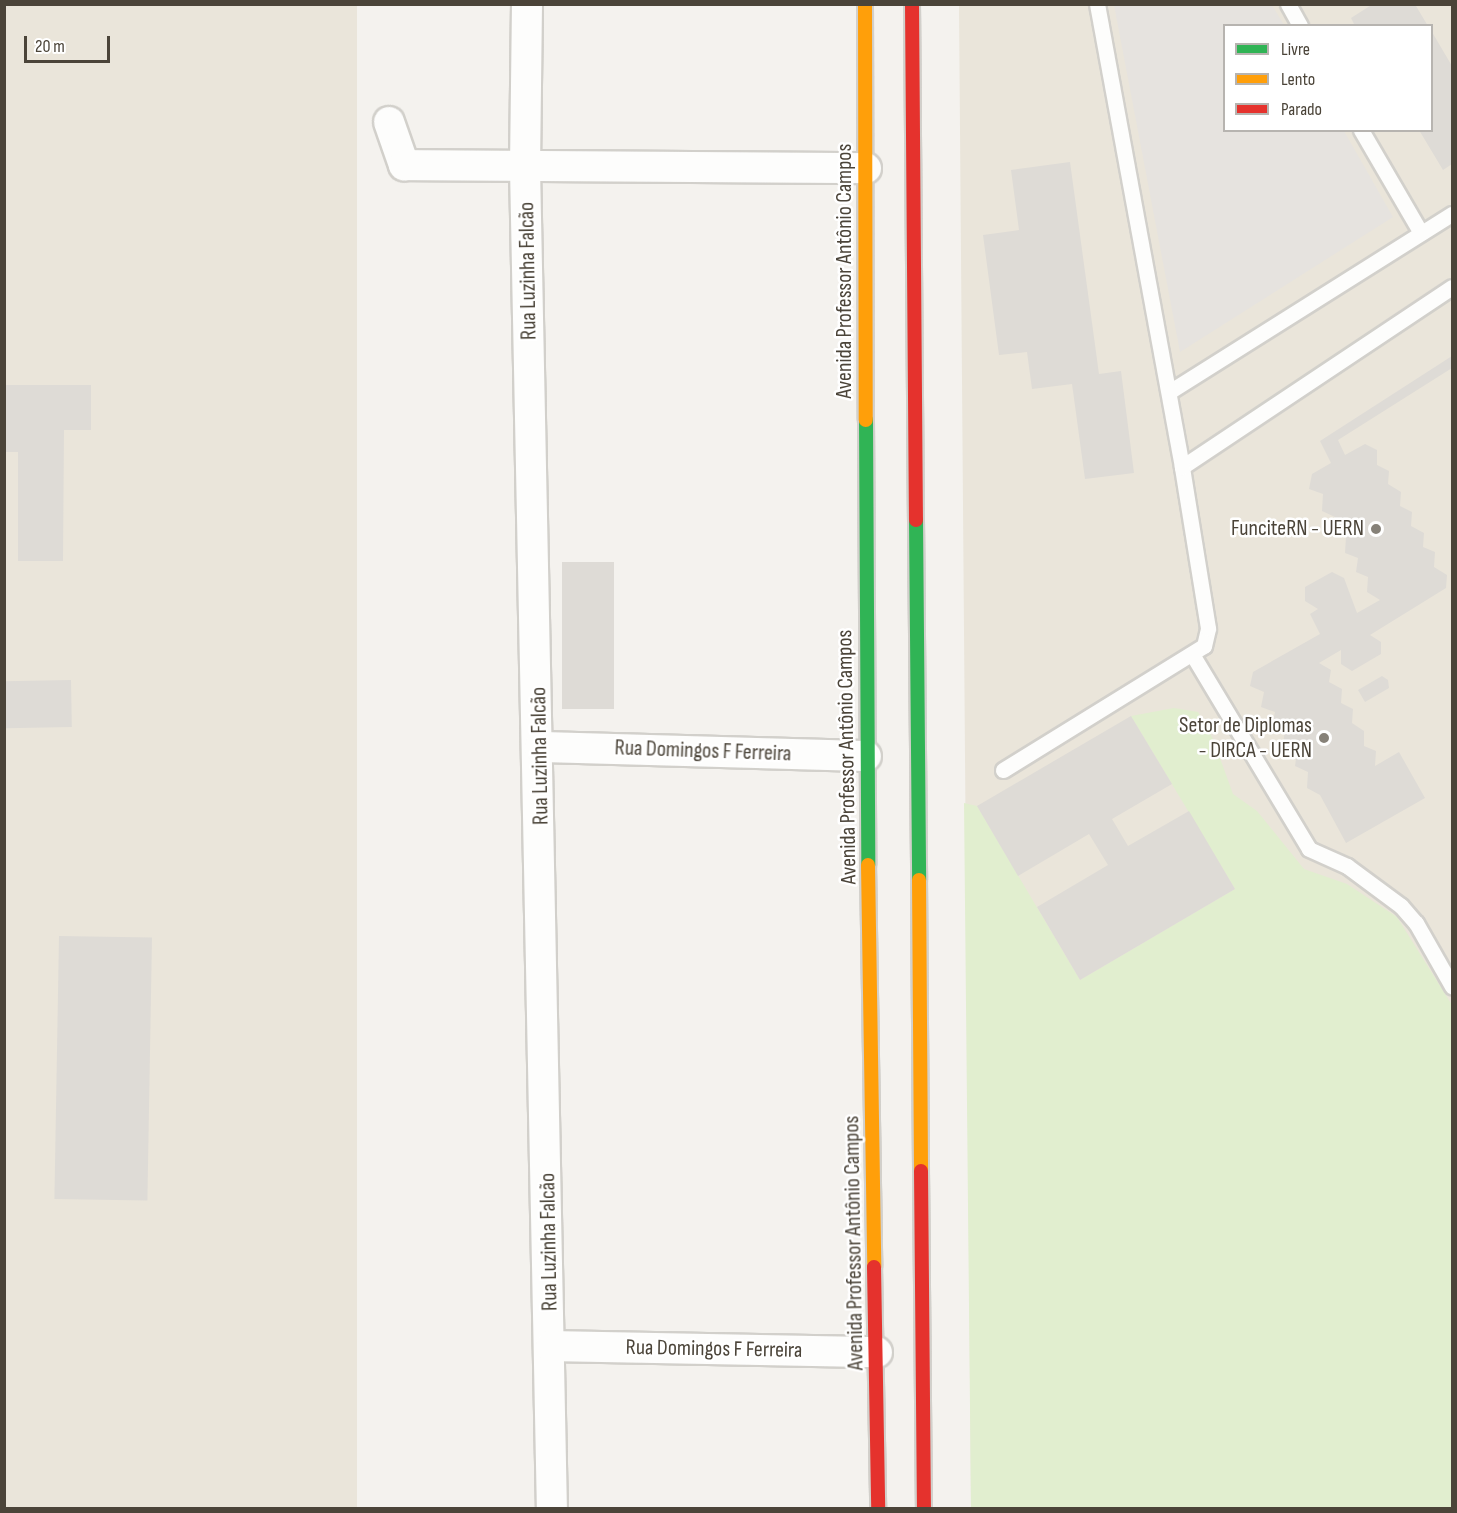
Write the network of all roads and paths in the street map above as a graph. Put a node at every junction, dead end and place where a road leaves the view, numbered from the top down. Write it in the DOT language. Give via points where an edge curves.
graph roads {
  1 [pos="527,4"];
  2 [pos="866,4"];
  3 [pos="912,4"];
  4 [pos="1097,4"];
  5 [pos="1288,4"];
  6 [pos="1299,24"];
  7 [pos="389,122"];
  8 [pos="1362,132"];
  9 [pos="525,168"];
  10 [pos="866,168"];
  11 [pos="1452,214"];
  12 [pos="1421,233"];
  13 [pos="1452,287"];
  14 [pos="1169,392"];
  15 [pos="1182,467"];
  16 [pos="1192,654"];
  17 [pos="540,747"];
  18 [pos="866,756"];
  19 [pos="1003,770"];
  20 [pos="1452,986"];
  21 [pos="902,1130"];
  22 [pos="921,1132"];
  23 [pos="872,1215"];
  24 [pos="891,1218"];
  25 [pos="551,1346"];
  26 [pos="877,1352"];
  27 [pos="552,1509"];
  28 [pos="878,1509"];
  29 [pos="924,1509"];
  1 -- 9 [label="street, Rua Luzinha Falcão"];
  2 -- 10 [label="street, Avenida Professor Antônio Campos"];
  3 -- 22 [label="street"];
  4 -- 14 [label="lane"];
  5 -- 6 [label="lane"];
  7 -- 9 [label="street" via="404,165"];
  8 -- 12 [label="lane"];
  9 -- 10 [label="street"];
  9 -- 17 [label="street, Rua Luzinha Falcão"];
  10 -- 18 [label="street, Avenida Professor Antônio Campos"];
  11 -- 12 [label="lane"];
  12 -- 14 [label="lane"];
  13 -- 15 [label="lane"];
  14 -- 15 [label="lane"];
  15 -- 16 [label="lane" via="1208,628 1204,646"];
  16 -- 19 [label="lane"];
  16 -- 20 [label="lane" via="1309,849 1347,866 1401,906 1416,923"];
  17 -- 18 [label="street, Rua Domingos F Ferreira"];
  17 -- 25 [label="street, Rua Luzinha Falcão"];
  18 -- 23 [label="street, Avenida Professor Antônio Campos" via="878,1127"];
  21 -- 22 [label="street"];
  22 -- 29 [label="street" via="915,1222"];
  23 -- 24 [label="street"];
  23 -- 26 [label="street, Avenida Professor Antônio Campos"];
  25 -- 26 [label="street, Rua Domingos F Ferreira"];
  25 -- 27 [label="street, Rua Luzinha Falcão"];
  26 -- 28 [label="street, Avenida Professor Antônio Campos"];
}
